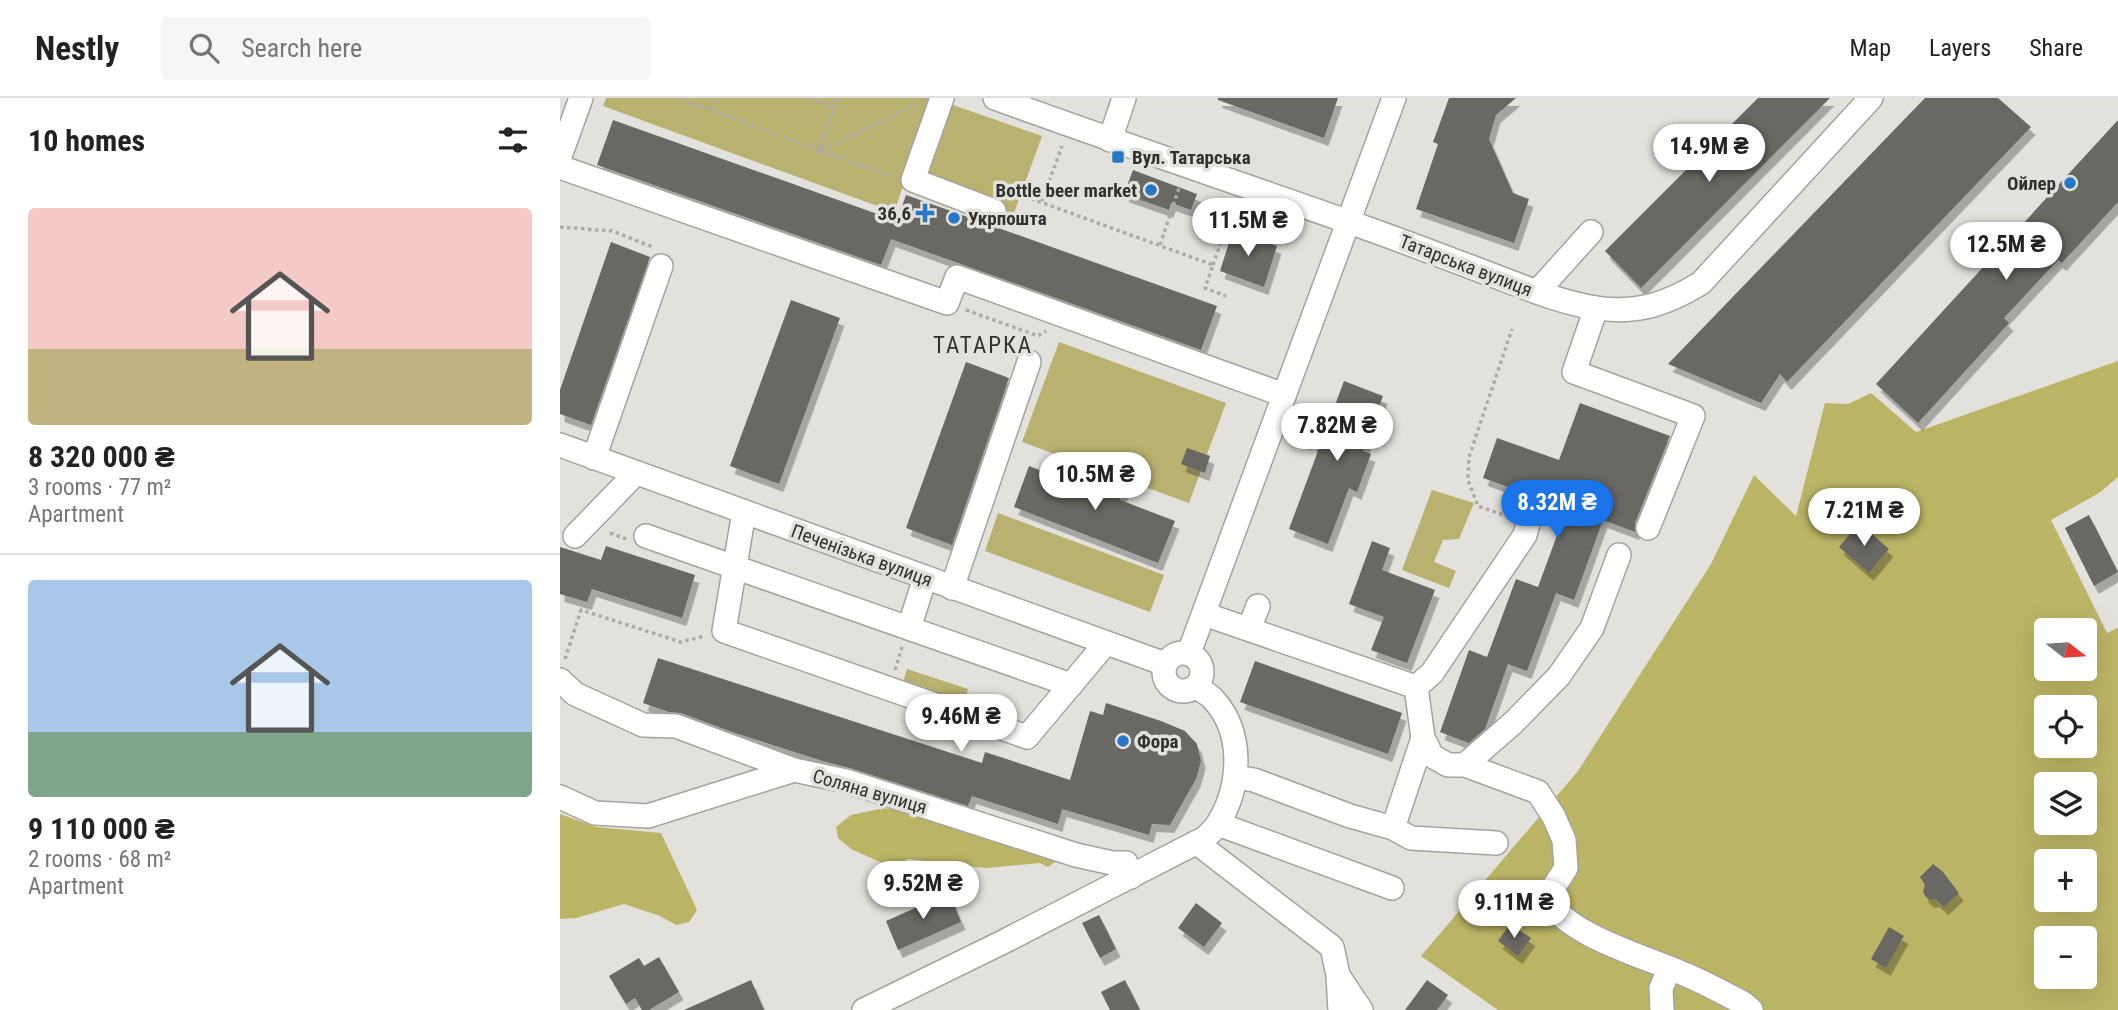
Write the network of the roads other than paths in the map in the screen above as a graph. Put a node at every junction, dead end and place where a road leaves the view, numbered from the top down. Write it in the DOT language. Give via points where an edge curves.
graph roads {
  1 [pos="581,98"];
  2 [pos="942,98"];
  3 [pos="995,98"];
  4 [pos="1124,98"];
  5 [pos="1394,98"];
  6 [pos="1871,98"];
  7 [pos="1110,140"];
  8 [pos="560,156"];
  9 [pos="560,167"];
  10 [pos="994,211"];
  11 [pos="1348,222"];
  12 [pos="1591,232"];
  13 [pos="661,266"];
  14 [pos="1537,292"];
  15 [pos="1596,308"];
  16 [pos="1029,362"];
  17 [pos="1284,395"];
  18 [pos="560,445"];
  19 [pos="594,458"];
  20 [pos="636,473"];
  21 [pos="744,512"];
  22 [pos="1528,523"];
  23 [pos="1648,528"];
  24 [pos="575,536"];
  25 [pos="646,536"];
  26 [pos="1619,555"];
  27 [pos="735,567"];
  28 [pos="925,578"];
  29 [pos="952,588"];
  30 [pos="1258,606"];
  31 [pos="1203,614"];
  32 [pos="909,628"];
  33 [pos="1249,629"];
  34 [pos="1106,643"];
  35 [pos="1189,653"];
  36 [pos="1165,664"];
  37 [pos="560,680"];
  38 [pos="1071,685"];
  39 [pos="1196,687"];
  40 [pos="1416,687"];
  41 [pos="1423,738"];
  42 [pos="1465,765"];
  43 [pos="794,770"];
  44 [pos="1235,777"];
  45 [pos="560,797"];
  46 [pos="1219,824"];
  47 [pos="1393,828"];
  48 [pos="1197,843"];
  49 [pos="1496,843"];
  50 [pos="1131,877"];
  51 [pos="1392,888"];
  52 [pos="1670,968"];
  53 [pos="1338,975"];
  54 [pos="864,1010"];
  55 [pos="1340,1010"];
  56 [pos="1361,1010"];
  57 [pos="1662,1010"];
  58 [pos="1751,1010"];
  1 -- 8 [label="street"];
  2 -- 10 [label="street" via="913,180"];
  3 -- 7 [label="street, Татарська вулиця"];
  4 -- 7 [label="street"];
  5 -- 11 [label="street"];
  6 -- 15 [label="street, Татарська вулиця" via="1701,283 1656,306"];
  7 -- 11 [label="street, Татарська вулиця"];
  9 -- 17 [label="street" via="947,303 957,277"];
  11 -- 14 [label="street, Татарська вулиця"];
  11 -- 17 [label="street"];
  12 -- 14 [label="street"];
  13 -- 19 [label="street" via="623,400"];
  14 -- 15 [label="street, Татарська вулиця"];
  15 -- 23 [label="street" via="1574,372 1693,415"];
  16 -- 29 [label="street"];
  17 -- 31 [label="street"];
  18 -- 19 [label="street, Печенізька вулиця"];
  19 -- 20 [label="street, Печенізька вулиця"];
  20 -- 21 [label="street, Печенізька вулиця"];
  20 -- 24 [label="street"];
  21 -- 27 [label="street"];
  21 -- 28 [label="street, Печенізька вулиця"];
  22 -- 40 [label="street" via="1525,535 1432,673"];
  25 -- 27 [label="street"];
  26 -- 42 [label="street" via="1592,628 1559,676"];
  27 -- 32 [label="street"];
  27 -- 38 [label="street" via="724,631 1027,737"];
  28 -- 29 [label="street, Печенізька вулиця"];
  28 -- 32 [label="street"];
  29 -- 34 [label="street, Печенізька вулиця"];
  30 -- 33 [label="street"];
  31 -- 33 [label="street"];
  31 -- 35 [label="street"];
  32 -- 38 [label="street"];
  33 -- 40 [label="street"];
  34 -- 36 [label="street, Печенізька вулиця"];
  34 -- 38 [label="street"];
  35 -- 36 [label="street" via="1172,655"];
  35 -- 39 [label="street" via="1199,660 1203,671"];
  36 -- 39 [label="street" via="1164,676 1174,689"];
  37 -- 43 [label="street" via="575,694 643,725 676,726"];
  39 -- 44 [label="street" via="1213,698 1229,721 1236,747"];
  40 -- 41 [label="street"];
  41 -- 42 [label="street" via="1432,755 1448,765"];
  41 -- 47 [label="street"];
  42 -- 52 [label="street" via="1538,792 1554,817 1564,840 1566,868 1546,899 1554,911 1594,936"];
  43 -- 45 [label="street, Соляна вулиця" via="648,816 595,813"];
  43 -- 50 [label="street, Соляна вулиця" via="846,781 1076,855 1126,863"];
  44 -- 46 [label="street"];
  44 -- 47 [label="street" via="1254,779"];
  46 -- 48 [label="street"];
  46 -- 51 [label="street"];
  47 -- 49 [label="street" via="1411,838"];
  48 -- 50 [label="street"];
  48 -- 53 [label="street" via="1332,947"];
  50 -- 54 [label="street"];
  52 -- 57 [label="street" via="1661,988"];
  52 -- 58 [label="street"];
  53 -- 55 [label="street"];
  53 -- 56 [label="street"];
}
